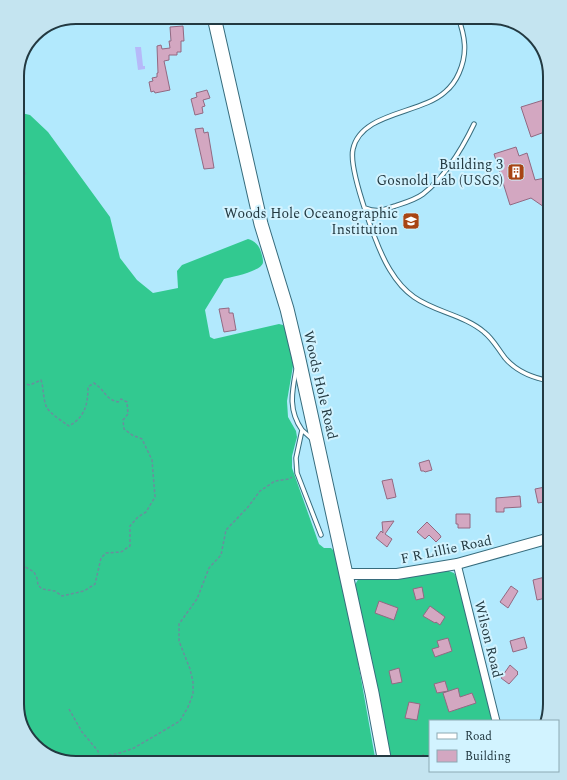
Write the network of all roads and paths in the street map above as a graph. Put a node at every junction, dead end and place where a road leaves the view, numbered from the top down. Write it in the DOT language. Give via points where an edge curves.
graph roads {
  1 [pos="216,24"];
  2 [pos="460,24"];
  3 [pos="474,124"];
  4 [pos="365,208"];
  5 [pos="298,355"];
  6 [pos="543,380"];
  7 [pos="24,384"];
  8 [pos="302,430"];
  9 [pos="318,444"];
  10 [pos="297,473"];
  11 [pos="321,535"];
  12 [pos="543,540"];
  13 [pos="457,564"];
  14 [pos="24,566"];
  15 [pos="346,574"];
  16 [pos="69,709"];
  17 [pos="496,720"];
  18 [pos="99,756"];
  19 [pos="107,756"];
  20 [pos="384,756"];
  1 -- 5 [label="highway, Woods Hole Road" via="261,224"];
  2 -- 4 [label="lane" via="465,51 460,71 449,89 426,103 372,124 356,142 352,164"];
  3 -- 4 [label="lane" via="450,166 423,194 405,203 375,212"];
  4 -- 6 [label="lane" via="386,263 407,291 425,304 476,326 518,370"];
  5 -- 8 [label="lane" via="291,398 297,422"];
  5 -- 9 [label="highway, Woods Hole Road"];
  7 -- 14 [label="path" via="30,385 41,380 46,407 69,426 86,407 88,387 94,384 111,400 127,402 128,414 123,420 124,429 142,439 148,451 152,460 155,497 146,512 130,526 130,546 121,552 106,553 101,558 95,584 84,591 62,596 55,591 42,589 34,572"];
  8 -- 9 [label="lane"];
  8 -- 10 [label="lane" via="296,458"];
  9 -- 15 [label="highway, Woods Hole Road"];
  10 -- 11 [label="lane"];
  10 -- 19 [label="path" via="289,479 275,481 260,491 226,530 221,555 209,568 197,599 179,624 179,641 193,682 193,694 180,720 134,748"];
  12 -- 13 [label="street, F R Lillie Road"];
  13 -- 15 [label="street, F R Lillie Road" via="397,574"];
  13 -- 17 [label="street, Wilson Road"];
  15 -- 20 [label="highway, Woods Hole Road"];
  16 -- 18 [label="path" via="82,732 98,751"];
}
